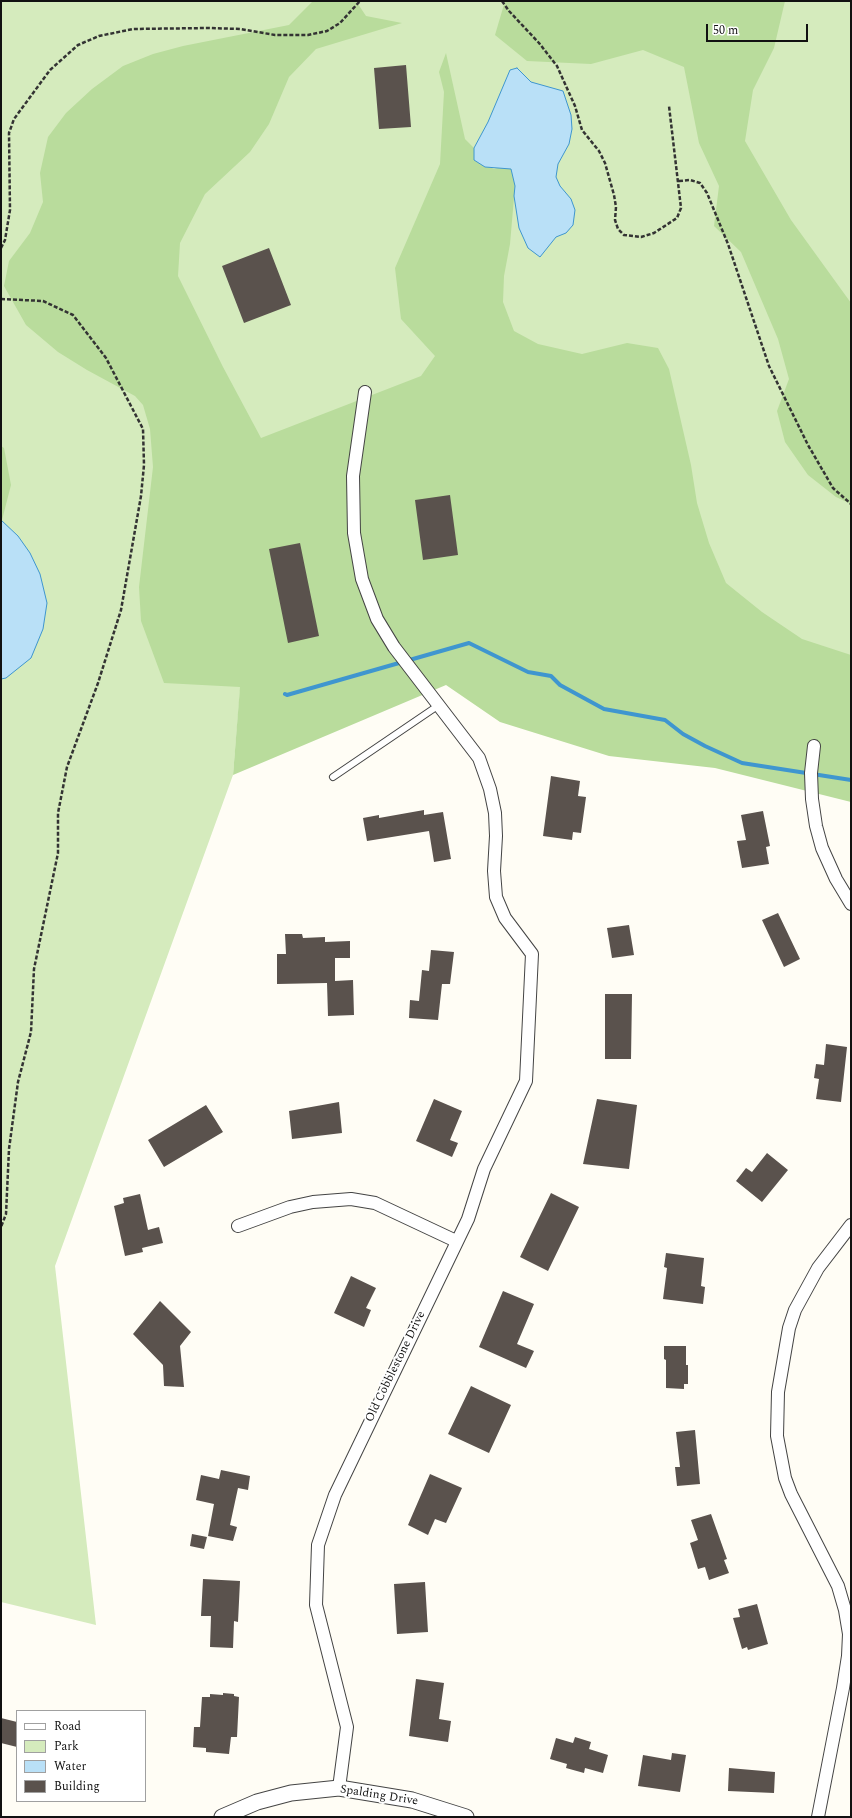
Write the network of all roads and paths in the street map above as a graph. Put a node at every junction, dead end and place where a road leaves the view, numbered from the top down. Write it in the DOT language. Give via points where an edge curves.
graph roads {
  1 [pos="360,1"];
  2 [pos="502,1"];
  3 [pos="669,106"];
  4 [pos="679,181"];
  5 [pos="1,248"];
  6 [pos="1,299"];
  7 [pos="365,392"];
  8 [pos="851,504"];
  9 [pos="439,705"];
  10 [pos="814,746"];
  11 [pos="333,776"];
  12 [pos="851,904"];
  13 [pos="851,1225"];
  14 [pos="238,1226"];
  15 [pos="1,1227"];
  16 [pos="456,1241"];
  17 [pos="339,1788"];
  18 [pos="222,1817"];
  19 [pos="466,1817"];
  20 [pos="818,1817"];
  1 -- 5 [label="path" via="340,23 327,31 308,35 276,35 240,29 133,29 99,36 78,45 50,70 14,119 9,133 10,210 5,240"];
  2 -- 4 [label="path" via="557,66 575,106 582,130 605,163 614,195 618,229 624,234 641,237 669,225 677,218 681,208"];
  3 -- 4 [label="path"];
  4 -- 8 [label="path" via="690,180 700,183 706,193 728,244 769,366 808,445 833,488"];
  6 -- 15 [label="path" via="43,301 73,315 106,358 143,429 144,466 121,610 98,684 67,767 58,813 58,853 34,969 31,1032 18,1082 9,1149 6,1214"];
  7 -- 9 [label="street" via="353,476 354,533 362,579 377,619 394,648"];
  9 -- 11 [label="lane"];
  9 -- 16 [label="street, Old Cobblestone Drive" via="479,758 495,813 496,897 505,918 532,954 526,1082 484,1169 468,1219"];
  10 -- 12 [label="street" via="811,773 816,826 822,848"];
  13 -- 20 [label="street" via="818,1268 795,1310 789,1328 778,1392 777,1436 785,1478 838,1586 846,1610 849,1634 843,1688"];
  14 -- 16 [label="street" via="290,1207 312,1202 351,1199 375,1203"];
  16 -- 17 [label="street, Old Cobblestone Drive" via="335,1495 318,1545 316,1605 347,1727"];
  17 -- 18 [label="street, Spalding Drive" via="291,1793 257,1802"];
  17 -- 19 [label="street, Spalding Drive" via="412,1800"];
}
